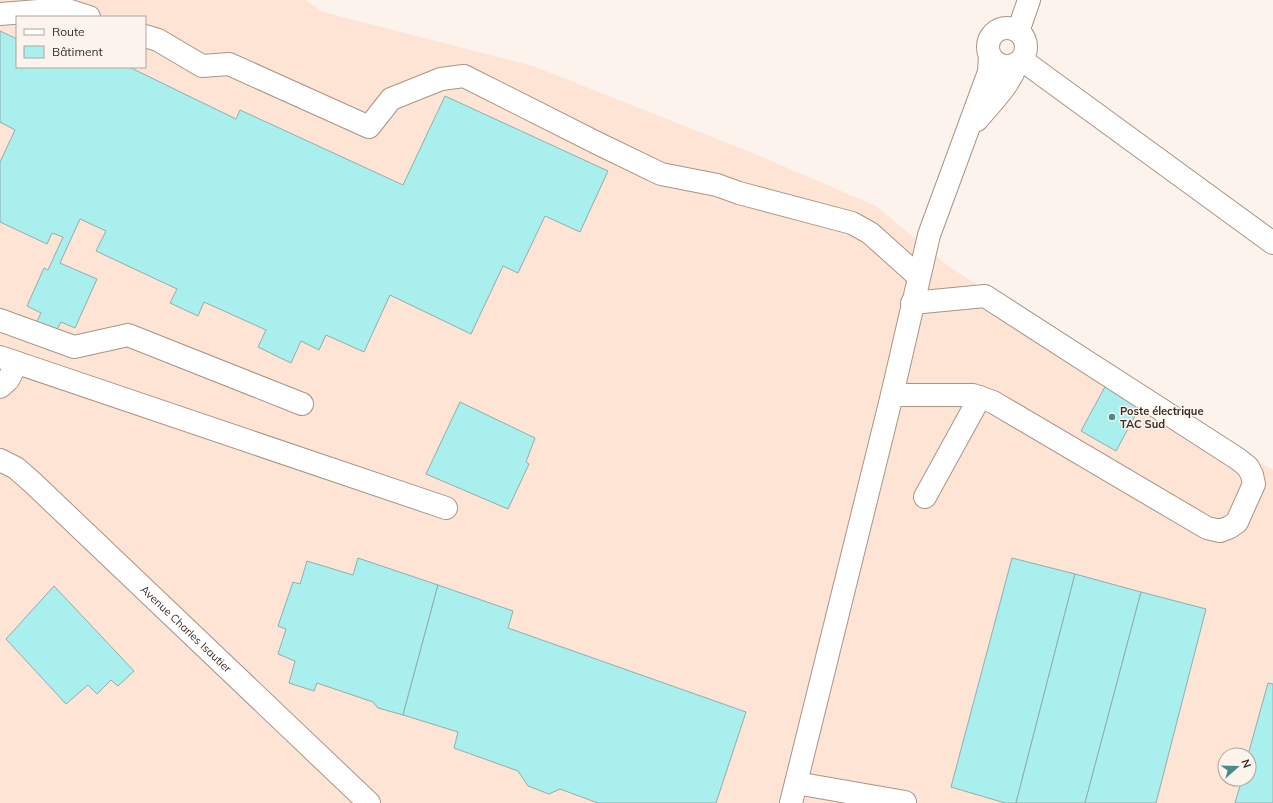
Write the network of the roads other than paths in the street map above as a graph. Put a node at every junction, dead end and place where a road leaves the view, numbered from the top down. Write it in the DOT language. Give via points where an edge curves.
graph roads {
  1 [pos="1029,0"];
  2 [pos="0,14"];
  3 [pos="86,16"];
  4 [pos="1016,30"];
  5 [pos="146,36"];
  6 [pos="990,56"];
  7 [pos="1019,62"];
  8 [pos="964,136"];
  9 [pos="1273,243"];
  10 [pos="918,276"];
  11 [pos="912,303"];
  12 [pos="0,320"];
  13 [pos="9,360"];
  14 [pos="0,387"];
  15 [pos="892,395"];
  16 [pos="980,397"];
  17 [pos="302,404"];
  18 [pos="0,460"];
  19 [pos="925,497"];
  20 [pos="446,508"];
  21 [pos="793,793"];
  22 [pos="905,802"];
  23 [pos="369,803"];
  1 -- 4 [label="street"];
  2 -- 3 [label="street" via="64,9"];
  4 -- 6 [label="street" via="1004,28 993,34 988,45"];
  4 -- 7 [label="street" via="1026,44 1026,50"];
  5 -- 10 [label="street" via="158,40 202,66 229,64 369,127 391,99 441,79 464,76 661,174 717,185 852,223 870,233"];
  6 -- 7 [label="street" via="1005,67"];
  6 -- 8 [label="street" via="988,72"];
  7 -- 8 [label="street" via="1006,85"];
  7 -- 9 [label="street"];
  8 -- 10 [label="street" via="929,235"];
  10 -- 11 [label="street"];
  11 -- 15 [label="street"];
  11 -- 16 [label="street" via="985,296 1238,458 1248,467 1254,484 1237,522 1220,531 1207,528 993,402"];
  12 -- 17 [label="street" via="74,347 128,335"];
  13 -- 14 [label="street" via="8,380"];
  13 -- 20 [label="street"];
  15 -- 16 [label="street"];
  15 -- 21 [label="street"];
  16 -- 19 [label="street"];
  18 -- 23 [label="street, Avenue Charles Isautier" via="16,468 33,483"];
  21 -- 22 [label="street"];
}
